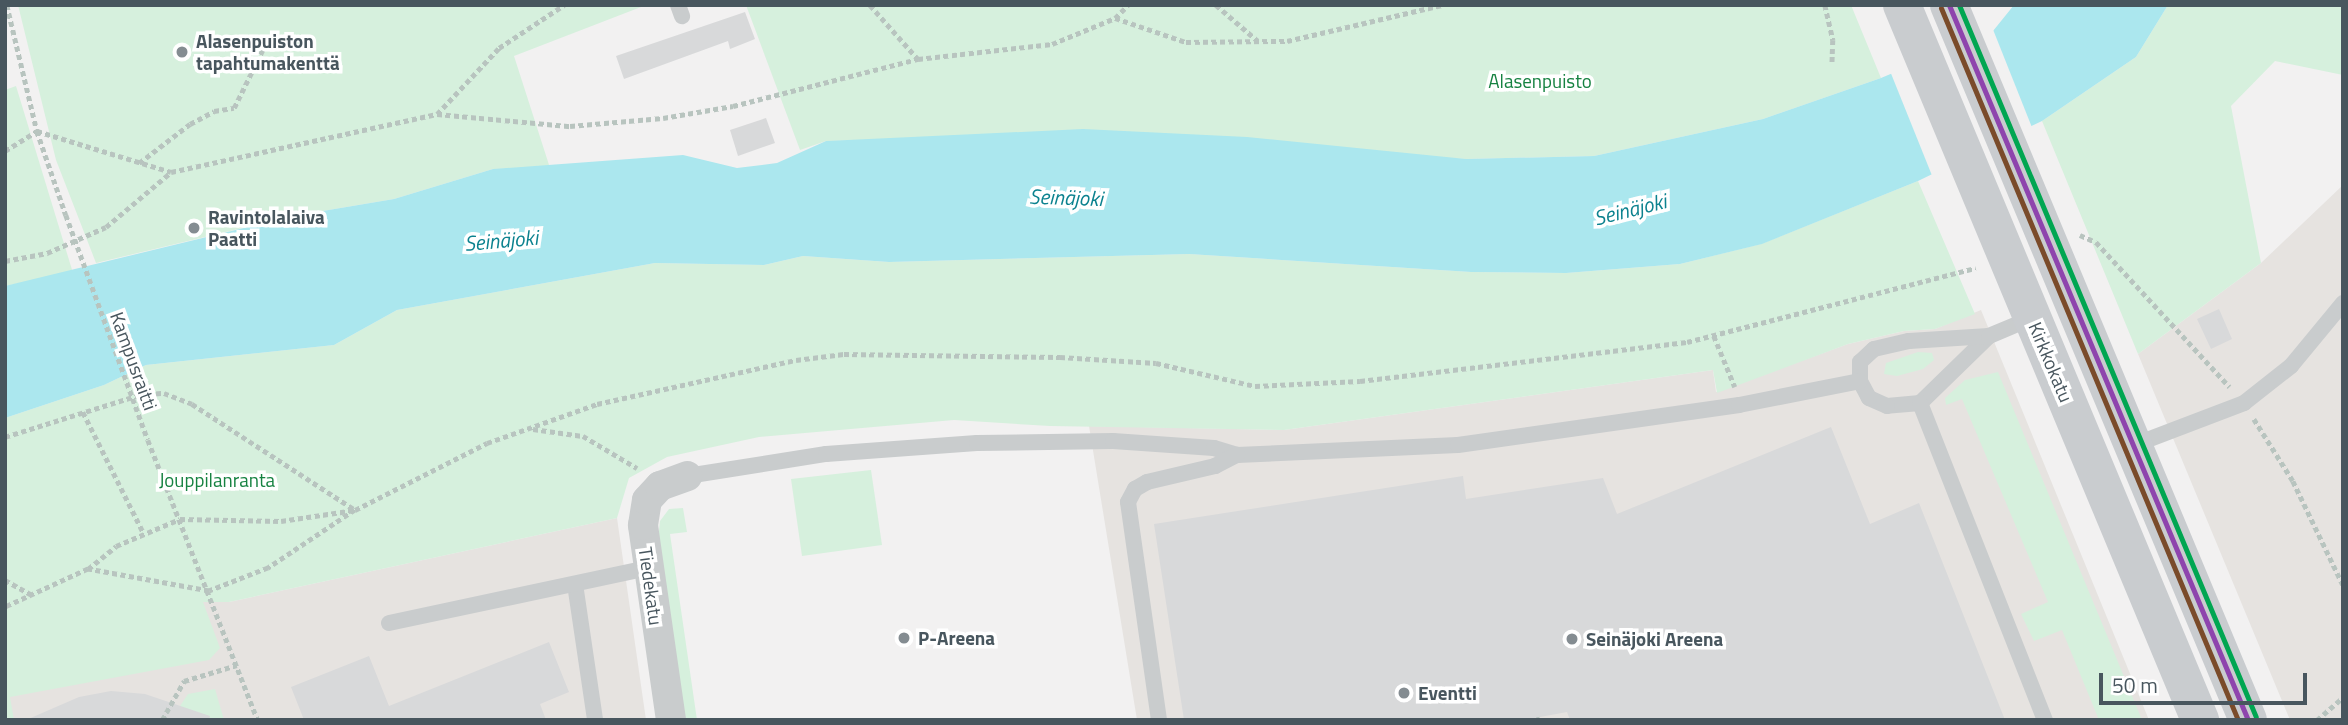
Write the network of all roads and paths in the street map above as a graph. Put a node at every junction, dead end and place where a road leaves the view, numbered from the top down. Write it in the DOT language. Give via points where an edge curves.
graph roads {
  1 [pos="7,5"];
  2 [pos="564,5"];
  3 [pos="870,5"];
  4 [pos="1128,5"];
  5 [pos="1216,5"];
  6 [pos="1399,5"];
  7 [pos="1441,5"];
  8 [pos="1825,5"];
  9 [pos="1902,5"];
  10 [pos="1949,5"];
  11 [pos="1402,15"];
  12 [pos="1115,18"];
  13 [pos="1259,42"];
  14 [pos="263,49"];
  15 [pos="918,59"];
  16 [pos="1832,65"];
  17 [pos="437,114"];
  18 [pos="37,131"];
  19 [pos="5,151"];
  20 [pos="138,163"];
  21 [pos="171,172"];
  22 [pos="1990,249"];
  23 [pos="5,261"];
  24 [pos="2343,303"];
  25 [pos="2032,318"];
  26 [pos="1714,336"];
  27 [pos="1989,336"];
  28 [pos="1860,381"];
  29 [pos="1920,403"];
  30 [pos="1739,405"];
  31 [pos="83,412"];
  32 [pos="530,428"];
  33 [pos="5,437"];
  34 [pos="2134,445"];
  35 [pos="1237,455"];
  36 [pos="673,481"];
  37 [pos="355,510"];
  38 [pos="180,519"];
  39 [pos="144,532"];
  40 [pos="648,568"];
  41 [pos="88,569"];
  42 [pos="5,580"];
  43 [pos="575,584"];
  44 [pos="209,591"];
  45 [pos="33,595"];
  46 [pos="5,607"];
  47 [pos="389,623"];
  48 [pos="237,665"];
  49 [pos="2343,697"];
  50 [pos="162,720"];
  51 [pos="258,720"];
  52 [pos="595,720"];
  53 [pos="671,720"];
  54 [pos="1158,720"];
  55 [pos="2045,720"];
  56 [pos="2200,720"];
  57 [pos="2248,720"];
  58 [pos="2317,720"];
  1 -- 18 [label="path, Kampusraitti"];
  2 -- 17 [label="path" via="499,48"];
  3 -- 15 [label="path"];
  4 -- 12 [label="path"];
  5 -- 13 [label="path"];
  6 -- 11 [label="path"];
  7 -- 11 [label="path"];
  8 -- 16 [label="path" via="1833,40"];
  9 -- 22 [label="main road, Kirkkokatu"];
  10 -- 34 [label="main road"];
  11 -- 13 [label="path" via="1287,41"];
  12 -- 13 [label="path" via="1186,42"];
  12 -- 15 [label="path" via="1052,44"];
  14 -- 20 [label="path" via="234,108 214,111 190,124"];
  15 -- 17 [label="path" via="733,106 663,118 570,126"];
  17 -- 21 [label="path"];
  18 -- 19 [label="path"];
  18 -- 20 [label="path"];
  18 -- 38 [label="path, Kampusraitti, bridge"];
  20 -- 21 [label="path"];
  21 -- 23 [label="path" via="106,227 47,253"];
  22 -- 25 [label="main road, Kirkkokatu"];
  22 -- 26 [label="path"];
  24 -- 34 [label="lane" via="2291,366 2244,403"];
  25 -- 27 [label="lane"];
  25 -- 56 [label="main road, Kirkkokatu"];
  26 -- 30 [label="path" via="1733,378"];
  26 -- 32 [label="path" via="1385,379 1255,386 1156,363 844,354 597,404"];
  27 -- 28 [label="lane" via="1909,341 1874,349 1860,362"];
  27 -- 29 [label="lane"];
  28 -- 29 [label="lane" via="1870,398 1887,406"];
  28 -- 30 [label="lane"];
  29 -- 55 [label="lane"];
  30 -- 35 [label="lane" via="1469,444"];
  31 -- 33 [label="path"];
  31 -- 37 [label="path" via="139,395 164,393 191,404"];
  31 -- 39 [label="path"];
  32 -- 36 [label="path" via="583,436"];
  32 -- 37 [label="path" via="487,443"];
  34 -- 57 [label="main road"];
  35 -- 36 [label="lane" via="1214,448 1113,441 977,443 827,454"];
  35 -- 54 [label="lane" via="1215,466 1147,482 1135,489 1128,502"];
  36 -- 40 [label="street, Tiedekatu" via="648,500 643,525"];
  37 -- 38 [label="path" via="281,521"];
  37 -- 44 [label="path" via="268,568"];
  38 -- 39 [label="path"];
  38 -- 44 [label="path, Kampusraitti"];
  39 -- 41 [label="path" via="116,546"];
  40 -- 43 [label="lane"];
  40 -- 53 [label="street, Tiedekatu"];
  41 -- 44 [label="path"];
  41 -- 45 [label="path"];
  42 -- 45 [label="path"];
  43 -- 47 [label="lane"];
  43 -- 52 [label="lane"];
  44 -- 48 [label="path, Kampusraitti"];
  45 -- 46 [label="path"];
  48 -- 50 [label="path" via="184,681"];
  48 -- 51 [label="path, Kampusraitti"];
  49 -- 58 [label="path"];
}
